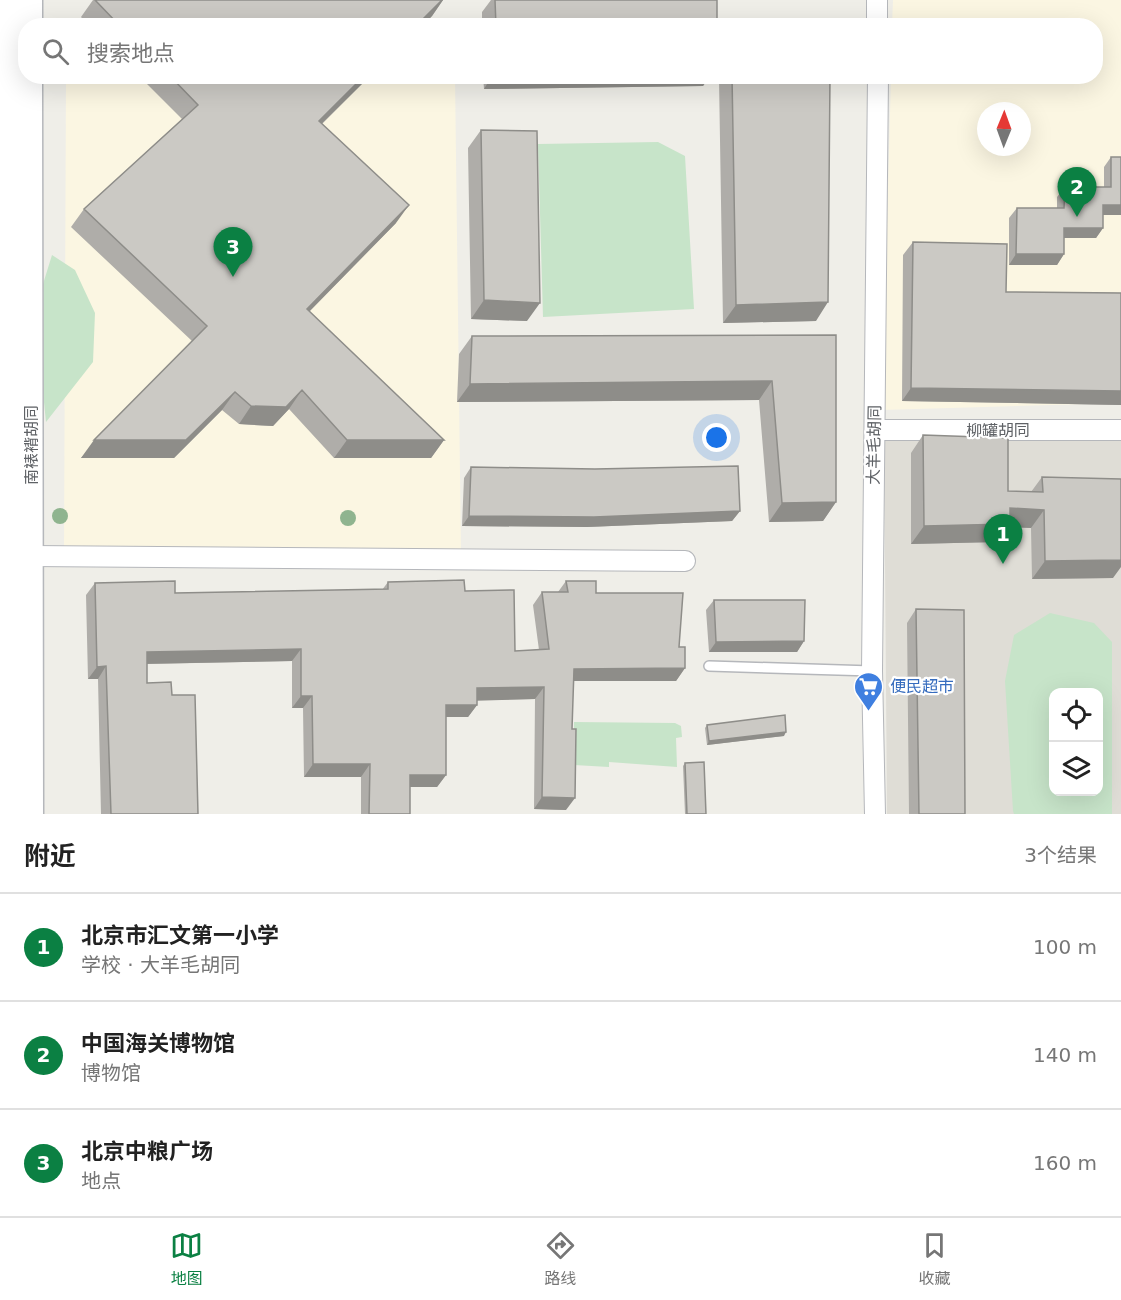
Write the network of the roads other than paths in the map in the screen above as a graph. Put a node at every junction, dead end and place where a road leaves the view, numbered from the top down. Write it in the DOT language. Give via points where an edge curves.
graph roads {
  1 [pos="9,0"];
  2 [pos="30,0"];
  3 [pos="877,0"];
  4 [pos="30,18"];
  5 [pos="877,18"];
  6 [pos="30,84"];
  7 [pos="878,84"];
  8 [pos="875,430"];
  9 [pos="1121,430"];
  10 [pos="31,556"];
  11 [pos="685,561"];
  12 [pos="709,666"];
  13 [pos="872,670"];
  14 [pos="9,814"];
  15 [pos="31,814"];
  16 [pos="874,814"];
  1 -- 14 [label="street, 南裱褙胡同"];
  2 -- 4 [label="street"];
  3 -- 5 [label="street"];
  6 -- 10 [label="street, 南裱褙胡同"];
  7 -- 8 [label="street, 大羊毛胡同"];
  8 -- 9 [label="street, 柳罐胡同"];
  8 -- 13 [label="street, 大羊毛胡同"];
  10 -- 11 [label="street"];
  10 -- 15 [label="street, 南裱褙胡同"];
  12 -- 13 [label="lane"];
  13 -- 16 [label="street, 大羊毛胡同"];
}
